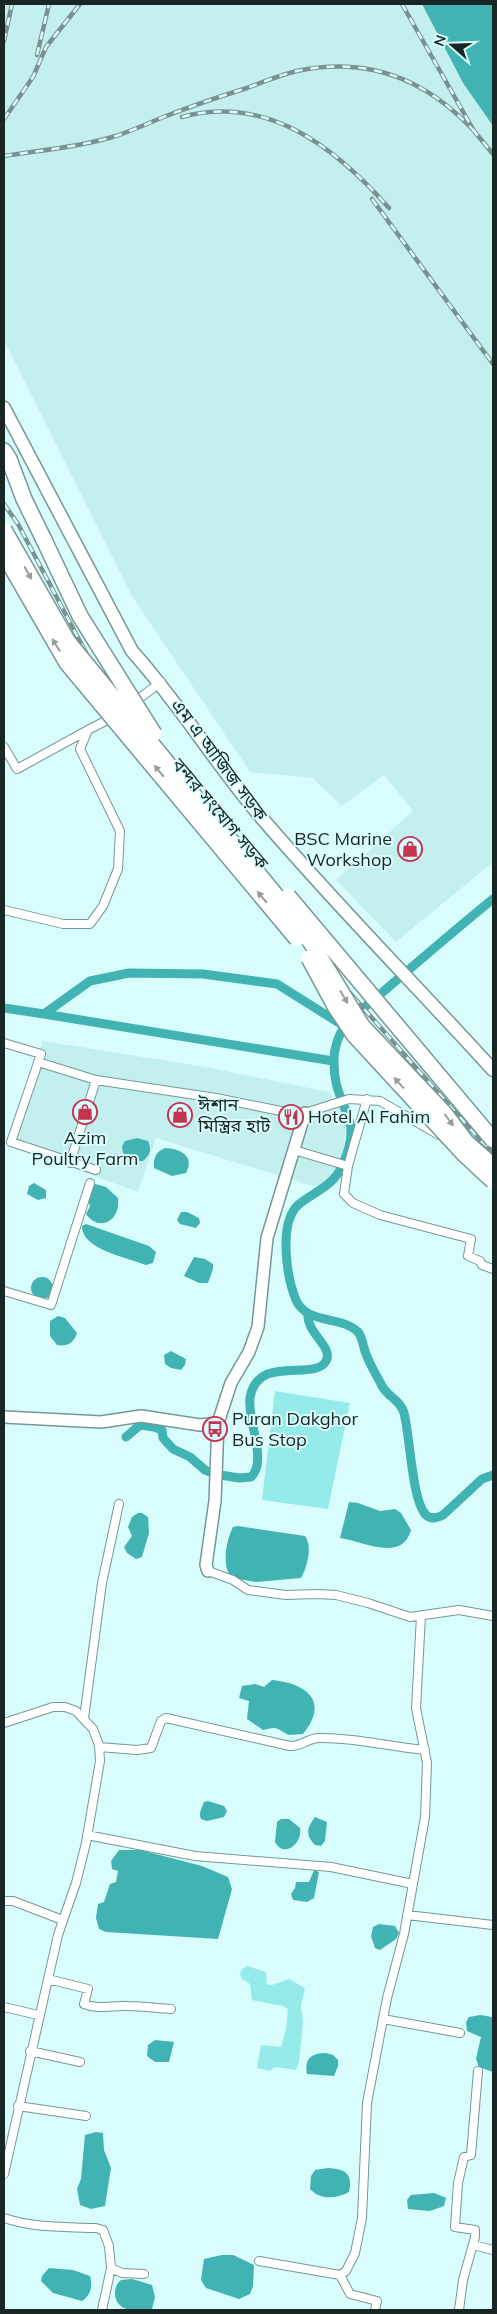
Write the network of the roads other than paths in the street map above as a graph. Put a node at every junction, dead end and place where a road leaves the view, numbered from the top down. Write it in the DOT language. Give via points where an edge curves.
graph roads {
  1 [pos="4,408"];
  2 [pos="4,451"];
  3 [pos="4,530"];
  4 [pos="4,554"];
  5 [pos="160,682"];
  6 [pos="88,730"];
  7 [pos="4,748"];
  8 [pos="4,910"];
  9 [pos="4,1043"];
  10 [pos="38,1062"];
  11 [pos="493,1070"];
  12 [pos="96,1080"];
  13 [pos="367,1099"];
  14 [pos="305,1113"];
  15 [pos="493,1140"];
  16 [pos="294,1150"];
  17 [pos="70,1163"];
  18 [pos="348,1166"];
  19 [pos="493,1166"];
  20 [pos="96,1170"];
  21 [pos="493,1181"];
  22 [pos="90,1183"];
  23 [pos="493,1269"];
  24 [pos="4,1291"];
  25 [pos="4,1417"];
  26 [pos="218,1423"];
  27 [pos="119,1504"];
  28 [pos="208,1570"];
  29 [pos="421,1616"];
  30 [pos="493,1616"];
  31 [pos="84,1718"];
  32 [pos="4,1723"];
  33 [pos="99,1748"];
  34 [pos="425,1750"];
  35 [pos="87,1835"];
  36 [pos="413,1884"];
  37 [pos="5,1900"];
  38 [pos="407,1915"];
  39 [pos="60,1918"];
  40 [pos="493,1925"];
  41 [pos="48,1979"];
  42 [pos="4,2007"];
  43 [pos="171,2009"];
  44 [pos="38,2015"];
  45 [pos="383,2019"];
  46 [pos="460,2033"];
  47 [pos="30,2051"];
  48 [pos="80,2062"];
  49 [pos="478,2071"];
  50 [pos="18,2106"];
  51 [pos="86,2116"];
  52 [pos="4,2174"];
  53 [pos="4,2218"];
  54 [pos="473,2245"];
  55 [pos="493,2250"];
  56 [pos="259,2261"];
  57 [pos="112,2268"];
  58 [pos="144,2274"];
  59 [pos="340,2275"];
  60 [pos="102,2310"];
  61 [pos="375,2310"];
  62 [pos="459,2310"];
  1 -- 5 [label="main road, এম এ আজিজ সড়ক" via="132,651"];
  2 -- 15 [label="highway, বন্দর সংযোগ সড়ক, bridge" via="80,616 148,726"];
  3 -- 19 [label="highway, one-way, bridge" via="68,642 283,904 310,941 362,1026 445,1114 466,1142"];
  21 -- 4 [label="highway, one-way, bridge" via="355,1036 300,943 67,663"];
  5 -- 6 [label="street" via="120,713"];
  5 -- 11 [label="main road, এম এ আজিজ সড়ক" via="225,774 303,867"];
  6 -- 7 [label="street" via="17,770"];
  6 -- 8 [label="street" via="80,749 120,831 118,869 103,906 90,924 63,924"];
  9 -- 10 [label="street" via="41,1054"];
  10 -- 12 [label="street"];
  10 -- 17 [label="street" via="11,1142"];
  12 -- 14 [label="street"];
  12 -- 17 [label="street"];
  13 -- 14 [label="street" via="349,1099"];
  13 -- 18 [label="street"];
  13 -- 19 [label="street" via="380,1101"];
  14 -- 16 [label="street"];
  16 -- 18 [label="street"];
  16 -- 26 [label="street" via="267,1238 258,1327 249,1352 231,1383"];
  17 -- 20 [label="street"];
  18 -- 23 [label="street" via="344,1194 353,1203 380,1215 471,1239 468,1256"];
  22 -- 24 [label="street" via="51,1305"];
  25 -- 26 [label="street" via="101,1422 141,1416 200,1425"];
  26 -- 28 [label="street"];
  27 -- 31 [label="street" via="102,1583"];
  28 -- 29 [label="street" via="248,1590 286,1595 331,1594 368,1603 401,1616"];
  29 -- 30 [label="street" via="459,1610"];
  29 -- 34 [label="street" via="416,1708"];
  31 -- 32 [label="street" via="65,1707 53,1707"];
  31 -- 33 [label="street" via="93,1729"];
  33 -- 34 [label="street" via="151,1748 161,1721 166,1718 290,1746 312,1739 338,1738"];
  33 -- 35 [label="street" via="100,1761"];
  34 -- 36 [label="street" via="425,1817"];
  35 -- 36 [label="street" via="195,1856 331,1868"];
  35 -- 41 [label="street"];
  36 -- 38 [label="street"];
  37 -- 39 [label="street"];
  38 -- 40 [label="street"];
  38 -- 45 [label="street"];
  41 -- 43 [label="street" via="88,1988 84,2004 90,2006"];
  41 -- 44 [label="street"];
  42 -- 44 [label="street"];
  44 -- 47 [label="street"];
  45 -- 46 [label="street"];
  45 -- 59 [label="street" via="367,2103 362,2218 355,2253 346,2271"];
  47 -- 48 [label="street"];
  47 -- 50 [label="street"];
  49 -- 54 [label="street" via="474,2141 471,2156 464,2156 458,2183 455,2227 475,2230"];
  50 -- 51 [label="street"];
  50 -- 52 [label="street"];
  53 -- 57 [label="street" via="46,2227 103,2230 110,2246"];
  54 -- 55 [label="street"];
  54 -- 62 [label="street"];
  56 -- 59 [label="street"];
  57 -- 58 [label="street" via="122,2273"];
  57 -- 60 [label="street"];
  59 -- 61 [label="street" via="350,2294 377,2300"];
}
